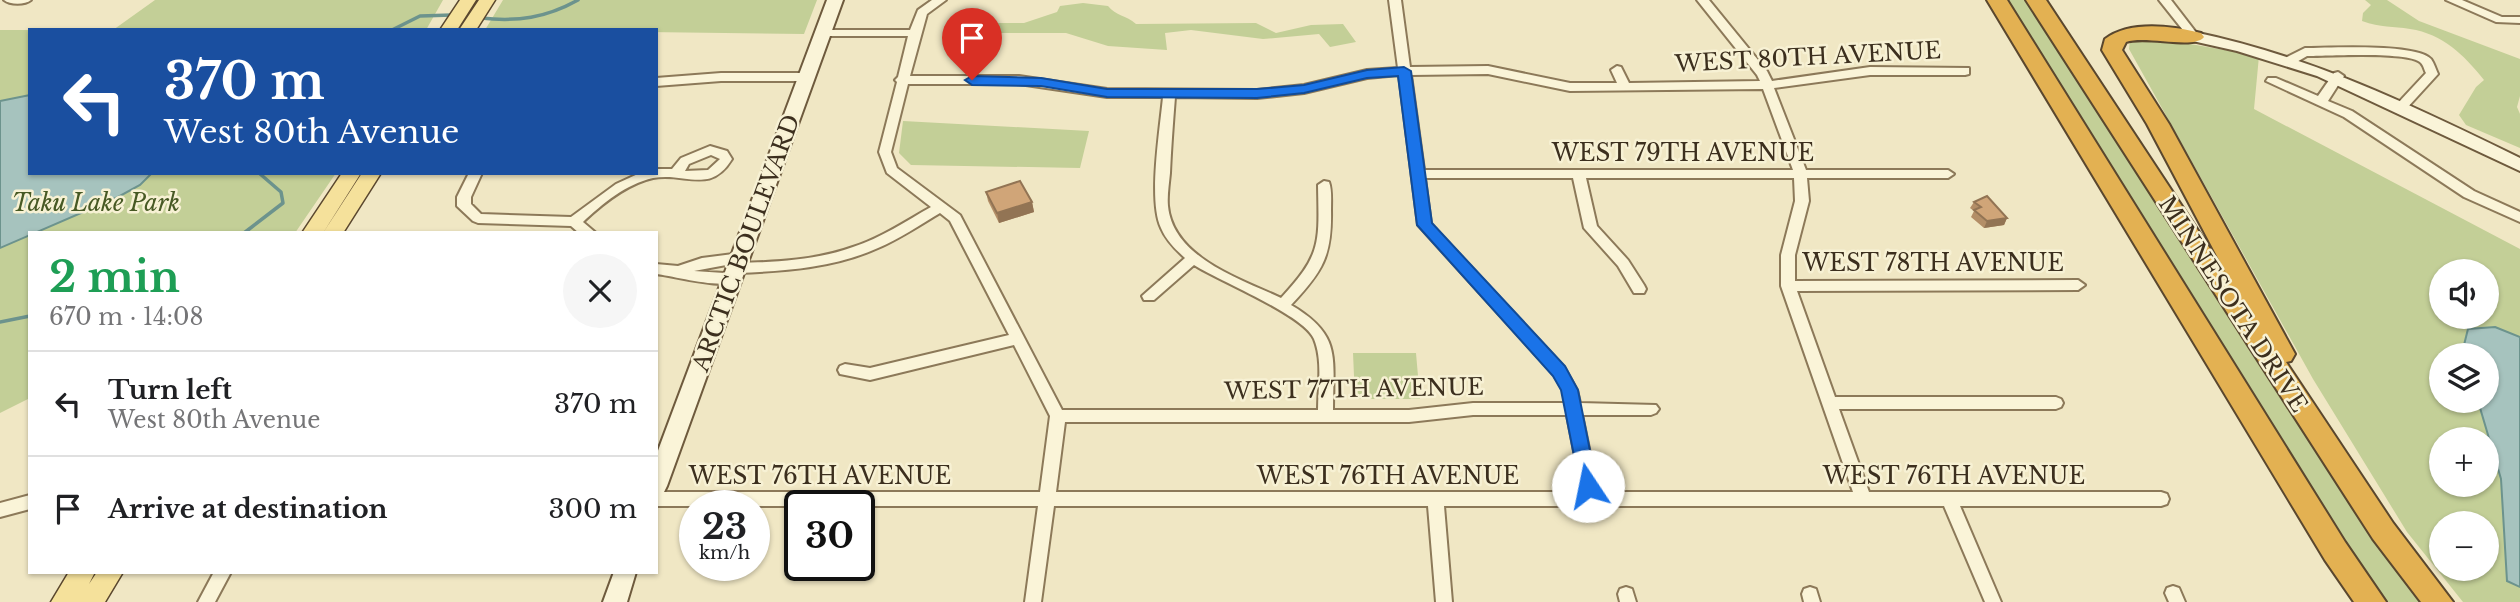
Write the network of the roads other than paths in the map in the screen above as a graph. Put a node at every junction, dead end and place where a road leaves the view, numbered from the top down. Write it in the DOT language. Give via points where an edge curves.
graph roads {
  1 [pos="10,0"];
  2 [pos="25,0"];
  3 [pos="468,0"];
  4 [pos="487,0"];
  5 [pos="835,0"];
  6 [pos="940,0"];
  7 [pos="1395,0"];
  8 [pos="1703,0"];
  9 [pos="1997,0"];
  10 [pos="2036,0"];
  11 [pos="2165,0"];
  12 [pos="2452,0"];
  13 [pos="2520,20"];
  14 [pos="449,28"];
  15 [pos="468,28"];
  16 [pos="823,33"];
  17 [pos="915,33"];
  18 [pos="2194,37"];
  19 [pos="2291,60"];
  20 [pos="1618,70"];
  21 [pos="1404,71"];
  22 [pos="1965,71"];
  23 [pos="807,76"];
  24 [pos="2338,76"];
  25 [pos="901,80"];
  26 [pos="2272,81"];
  27 [pos="658,82"];
  28 [pos="1768,85"];
  29 [pos="1624,86"];
  30 [pos="1169,94"];
  31 [pos="2322,100"];
  32 [pos="2402,106"];
  33 [pos="2520,165"];
  34 [pos="677,172"];
  35 [pos="1800,172"];
  36 [pos="658,174"];
  37 [pos="1418,174"];
  38 [pos="1948,174"];
  39 [pos="351,175"];
  40 [pos="371,175"];
  41 [pos="475,175"];
  42 [pos="650,175"];
  43 [pos="1579,175"];
  44 [pos="1324,186"];
  45 [pos="942,207"];
  46 [pos="2520,217"];
  47 [pos="574,222"];
  48 [pos="313,231"];
  49 [pos="334,231"];
  50 [pos="586,231"];
  51 [pos="1193,258"];
  52 [pos="737,268"];
  53 [pos="658,269"];
  54 [pos="678,271"];
  55 [pos="2078,285"];
  56 [pos="1788,286"];
  57 [pos="1639,289"];
  58 [pos="1149,296"];
  59 [pos="1283,305"];
  60 [pos="1016,340"];
  61 [pos="845,370"];
  62 [pos="1829,403"];
  63 [pos="2056,403"];
  64 [pos="1573,409"];
  65 [pos="1651,409"];
  66 [pos="1326,415"];
  67 [pos="1058,416"];
  68 [pos="2334,458"];
  69 [pos="658,481"];
  70 [pos="1047,498"];
  71 [pos="1591,498"];
  72 [pos="658,499"];
  73 [pos="1863,499"];
  74 [pos="2161,499"];
  75 [pos="1436,500"];
  76 [pos="1950,500"];
  77 [pos="28,503"];
  78 [pos="0,510"];
  79 [pos="82,574"];
  80 [pos="110,574"];
  81 [pos="222,574"];
  82 [pos="624,574"];
  83 [pos="64,602"];
  84 [pos="92,602"];
  85 [pos="206,602"];
  86 [pos="615,602"];
  87 [pos="1034,602"];
  88 [pos="1444,602"];
  89 [pos="1993,602"];
  90 [pos="2371,602"];
  91 [pos="2438,602"];
  1 -- 2 [label="street"];
  3 -- 14 [label="main road"];
  4 -- 15 [label="main road"];
  5 -- 16 [label="main road, ARCTIC BOULEVARD"];
  6 -- 17 [label="street" via="922,12"];
  7 -- 21 [label="street"];
  8 -- 28 [label="street"];
  9 -- 90 [label="highway, MINNESOTA DRIVE" via="2335,551"];
  10 -- 68 [label="highway, MINNESOTA DRIVE"];
  11 -- 18 [label="street"];
  12 -- 13 [label="street" via="2500,20"];
  16 -- 17 [label="street"];
  16 -- 23 [label="main road, ARCTIC BOULEVARD"];
  17 -- 25 [label="street"];
  18 -- 19 [label="main road"];
  18 -- 68 [label="highway" via="2128,34 2117,37 2112,50 2261,312"];
  19 -- 24 [label="main road"];
  19 -- 32 [label="street" via="2305,52 2417,56 2426,61 2432,74"];
  20 -- 29 [label="street"];
  21 -- 29 [label="street, WEST 80TH AVENUE" via="1488,70 1570,87"];
  21 -- 30 [label="street, WEST 80TH AVENUE" via="1344,78 1280,93"];
  21 -- 37 [label="street"];
  22 -- 28 [label="street, WEST 80TH AVENUE" via="1870,71"];
  23 -- 27 [label="street"];
  23 -- 52 [label="main road, ARCTIC BOULEVARD"];
  24 -- 31 [label="street"];
  24 -- 32 [label="main road"];
  25 -- 30 [label="street, WEST 80TH AVENUE" via="1019,80 1107,93"];
  25 -- 45 [label="street" via="885,152 892,170"];
  26 -- 31 [label="street"];
  28 -- 29 [label="street, WEST 80TH AVENUE"];
  28 -- 35 [label="street"];
  30 -- 51 [label="street" via="1162,221 1168,235"];
  31 -- 46 [label="street" via="2469,194"];
  32 -- 33 [label="main road"];
  34 -- 36 [label="street"];
  35 -- 38 [label="street, WEST 79TH AVENUE"];
  35 -- 43 [label="street, WEST 79TH AVENUE"];
  35 -- 56 [label="street" via="1802,201 1788,255"];
  37 -- 43 [label="street, WEST 79TH AVENUE"];
  37 -- 64 [label="street" via="1425,225 1559,371 1570,390"];
  39 -- 48 [label="main road"];
  40 -- 49 [label="main road"];
  41 -- 47 [label="street" via="464,206 478,218"];
  42 -- 47 [label="street" via="597,201"];
  43 -- 57 [label="street" via="1591,228 1623,263"];
  44 -- 59 [label="street" via="1325,244 1320,261"];
  45 -- 52 [label="street" via="847,254"];
  45 -- 60 [label="street" via="955,218"];
  47 -- 50 [label="street"];
  51 -- 58 [label="street"];
  51 -- 59 [label="street"];
  52 -- 54 [label="street" via="702,263"];
  52 -- 54 [label="street" via="696,277"];
  52 -- 69 [label="main road, ARCTIC BOULEVARD"];
  53 -- 54 [label="street"];
  55 -- 56 [label="street, WEST 78TH AVENUE"];
  56 -- 62 [label="street"];
  59 -- 66 [label="street" via="1319,335"];
  60 -- 61 [label="street" via="870,374"];
  60 -- 67 [label="street"];
  62 -- 63 [label="street"];
  62 -- 73 [label="street"];
  64 -- 65 [label="street, WEST 77TH AVENUE"];
  64 -- 66 [label="street, WEST 77TH AVENUE"];
  64 -- 71 [label="street"];
  66 -- 67 [label="street, WEST 77TH AVENUE"];
  67 -- 70 [label="street"];
  68 -- 91 [label="highway, MINNESOTA DRIVE"];
  70 -- 72 [label="street, WEST 76TH AVENUE"];
  70 -- 75 [label="street, WEST 76TH AVENUE"];
  70 -- 87 [label="street"];
  71 -- 73 [label="street, WEST 76TH AVENUE"];
  71 -- 75 [label="street, WEST 76TH AVENUE"];
  73 -- 76 [label="street, WEST 76TH AVENUE"];
  74 -- 76 [label="street, WEST 76TH AVENUE"];
  75 -- 88 [label="street"];
  76 -- 89 [label="street"];
  77 -- 78 [label="street"];
  79 -- 83 [label="main road"];
  80 -- 84 [label="main road"];
  81 -- 85 [label="street"];
  82 -- 86 [label="main road"];
}
